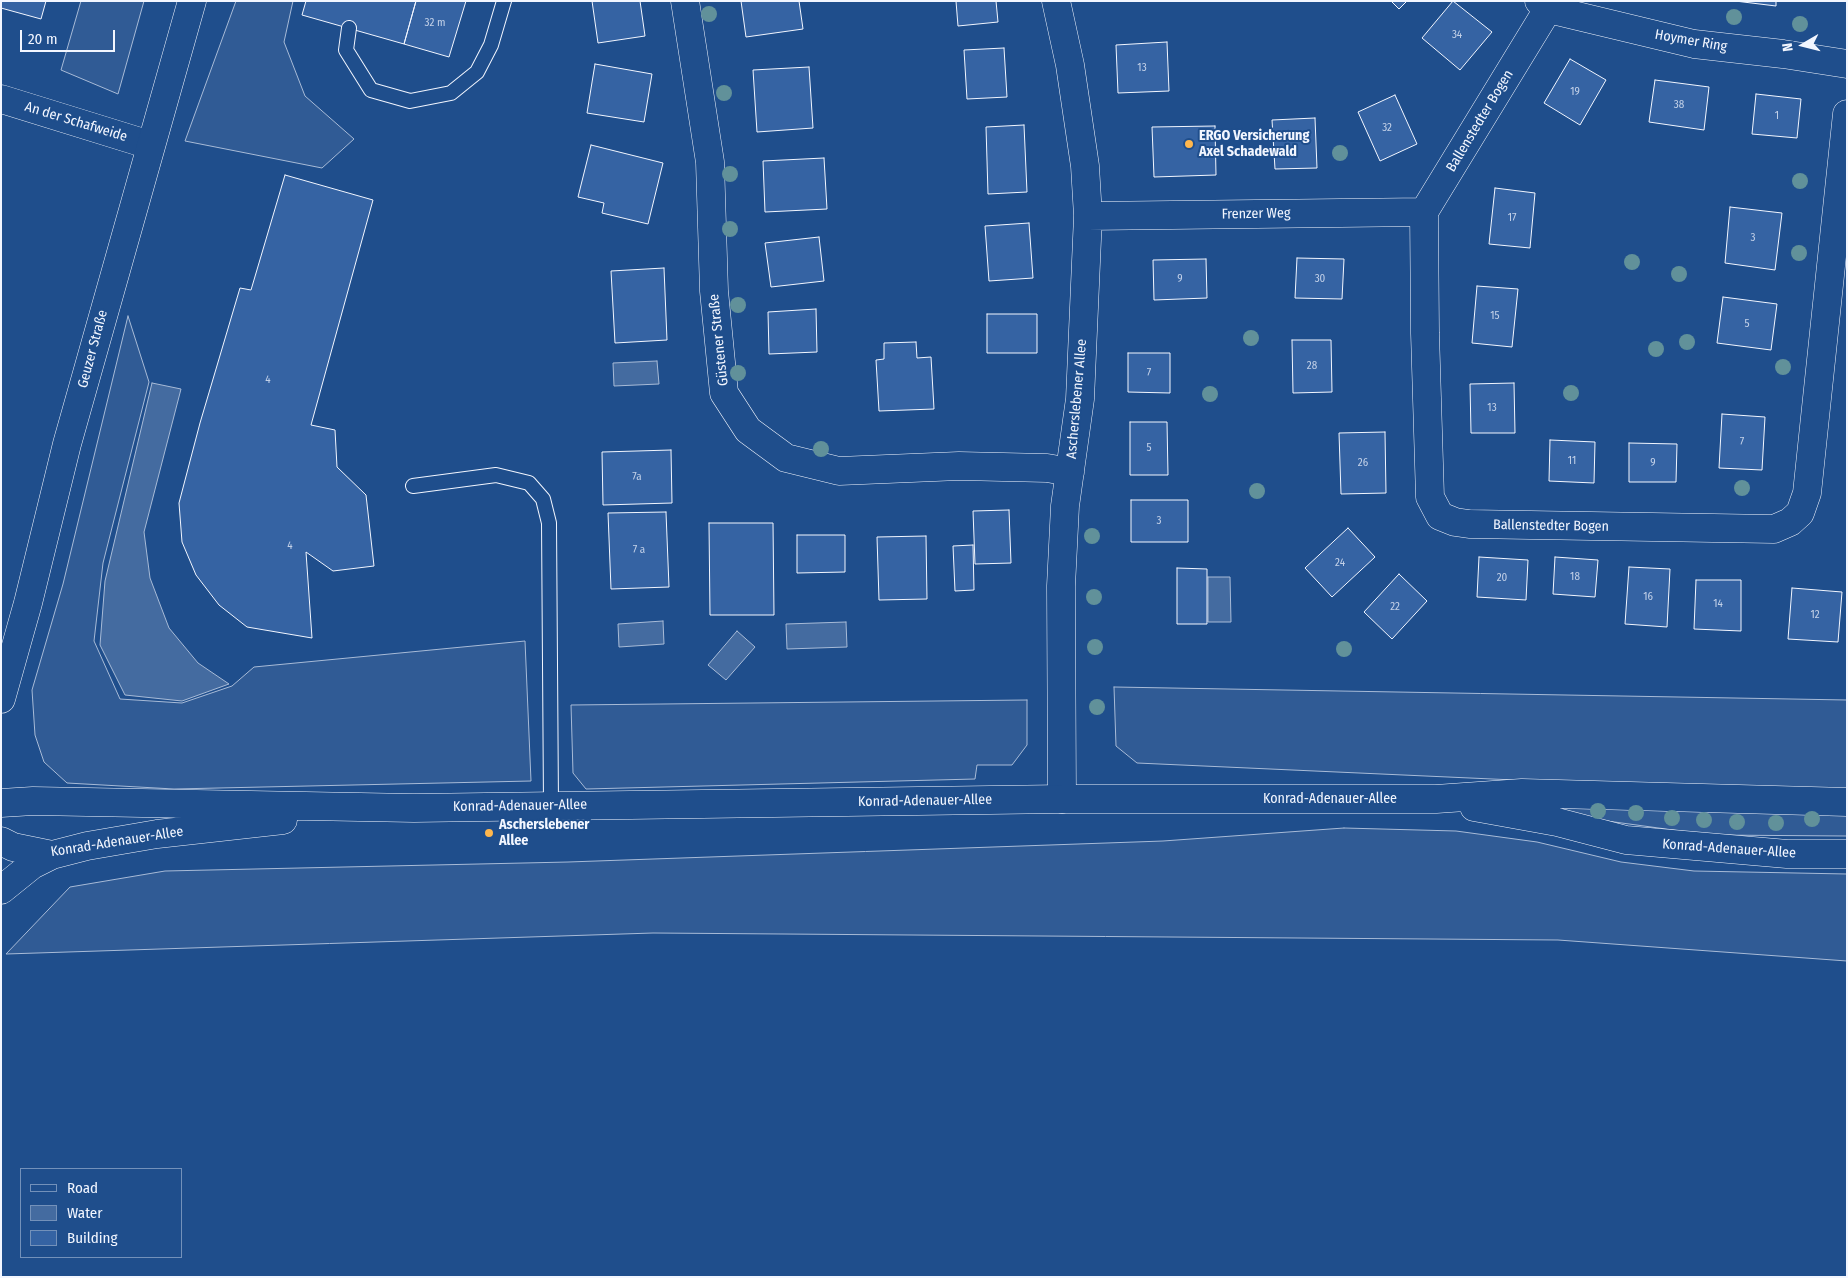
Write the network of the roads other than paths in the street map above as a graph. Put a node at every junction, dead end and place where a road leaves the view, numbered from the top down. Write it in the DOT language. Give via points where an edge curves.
graph roads {
  1 [pos="192,1"];
  2 [pos="504,1"];
  3 [pos="685,1"];
  4 [pos="1056,1"];
  5 [pos="1544,5"];
  6 [pos="349,28"];
  7 [pos="1847,64"];
  8 [pos="1,100"];
  9 [pos="1847,114"];
  10 [pos="150,145"];
  11 [pos="1424,212"];
  12 [pos="1088,216"];
  13 [pos="1070,472"];
  14 [pos="413,486"];
  15 [pos="1,699"];
  16 [pos="1062,799"];
  17 [pos="1436,799"];
  18 [pos="1847,802"];
  19 [pos="1,803"];
  20 [pos="551,805"];
  21 [pos="414,808"];
  22 [pos="1,841"];
  23 [pos="1847,854"];
  24 [pos="52,855"];
  25 [pos="1,890"];
  1 -- 10 [label="street, Geuzer Straße"];
  2 -- 6 [label="lane" via="491,45 477,72 451,93 410,101 371,90 346,50"];
  3 -- 13 [label="street, Güstener Straße" via="710,162 714,291 724,392 748,430 786,458 839,471 959,466 1048,468"];
  4 -- 12 [label="street, Ascherslebener Allee" via="1086,166"];
  5 -- 7 [label="street, Hoymer Ring" via="1694,44"];
  5 -- 11 [label="street, Ballenstedter Bogen"];
  8 -- 10 [label="street, An der Schafweide"];
  9 -- 11 [label="street, Ballenstedter Bogen" via="1807,493 1800,513 1774,529 1469,524 1440,516 1430,497"];
  10 -- 15 [label="street, Geuzer Straße" via="66,444"];
  11 -- 12 [label="street, Frenzer Weg"];
  12 -- 13 [label="street, Ascherslebener Allee" via="1080,399"];
  13 -- 16 [label="street, Ascherslebener Allee" via="1064,506 1061,586"];
  14 -- 20 [label="lane" via="496,476 529,483 543,499 549,523"];
  16 -- 17 [label="street, Konrad-Adenauer-Allee"];
  16 -- 20 [label="street, Konrad-Adenauer-Allee"];
  17 -- 18 [label="street, Konrad-Adenauer-Allee" via="1522,793"];
  17 -- 23 [label="street, Konrad-Adenauer-Allee" via="1557,822 1626,840 1787,854"];
  19 -- 21 [label="street, Konrad-Adenauer-Allee"];
  20 -- 21 [label="street, Konrad-Adenauer-Allee"];
  21 -- 24 [label="street, Konrad-Adenauer-Allee" via="157,834"];
  22 -- 24 [label="street, Konrad-Adenauer-Allee" via="13,847"];
  24 -- 25 [label="street" via="32,865"];
}
